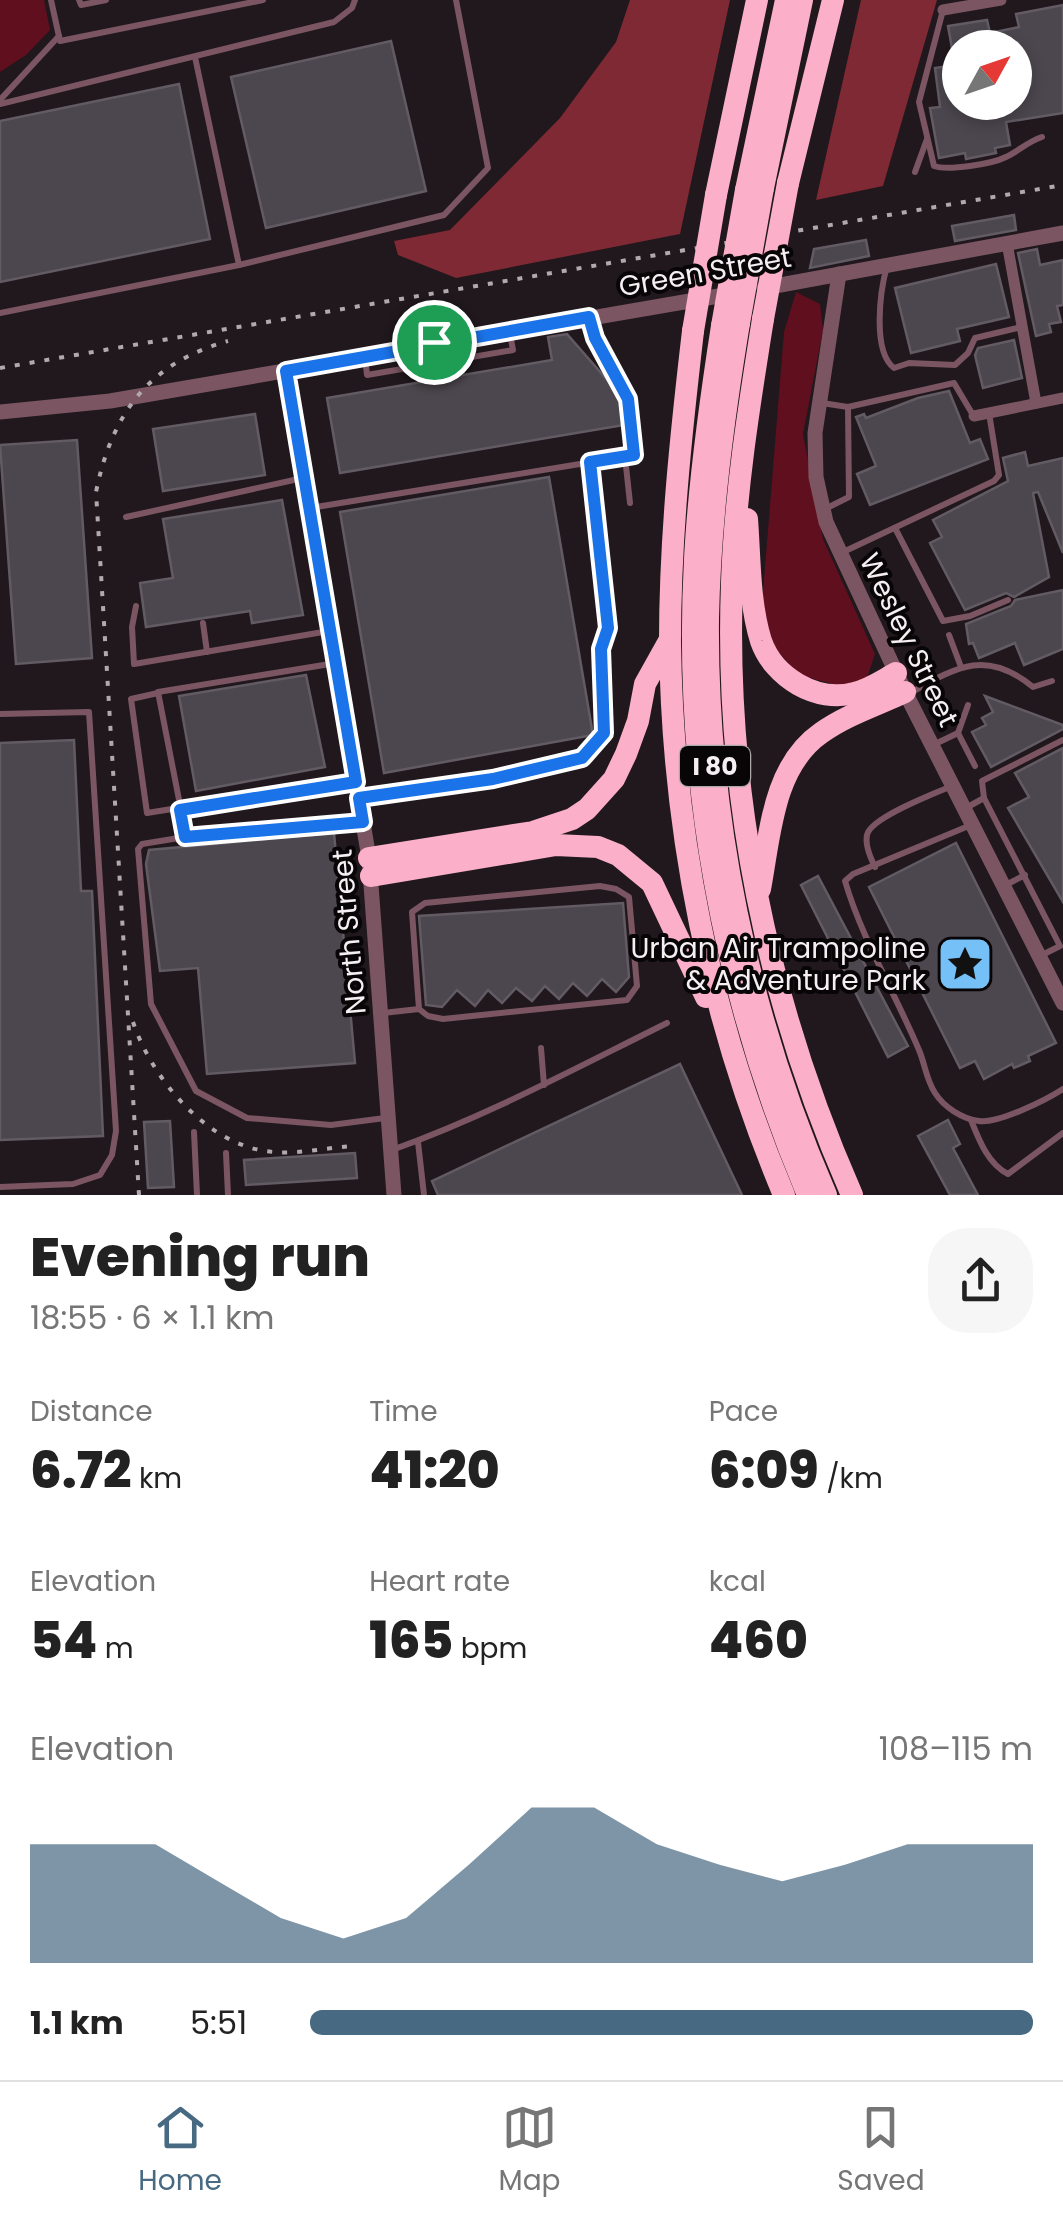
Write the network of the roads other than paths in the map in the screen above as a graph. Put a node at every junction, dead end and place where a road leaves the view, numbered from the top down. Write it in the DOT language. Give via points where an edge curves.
graph roads {
  1 [pos="51,0"];
  2 [pos="80,0"];
  3 [pos="106,0"];
  4 [pos="263,0"];
  5 [pos="355,0"];
  6 [pos="456,0"];
  7 [pos="757,0"];
  8 [pos="786,0"];
  9 [pos="802,0"];
  10 [pos="832,0"];
  11 [pos="1001,0"];
  12 [pos="943,10"];
  13 [pos="59,36"];
  14 [pos="195,56"];
  15 [pos="0,102"];
  16 [pos="1042,137"];
  17 [pos="927,138"];
  18 [pos="914,172"];
  19 [pos="754,189"];
  20 [pos="1063,234"];
  21 [pos="1007,243"];
  22 [pos="239,265"];
  23 [pos="888,265"];
  24 [pos="839,274"];
  25 [pos="0,314"];
  26 [pos="589,317"];
  27 [pos="731,324"];
  28 [pos="1022,327"];
  29 [pos="286,371"];
  30 [pos="1063,398"];
  31 [pos="818,402"];
  32 [pos="1036,404"];
  33 [pos="848,407"];
  34 [pos="0,412"];
  35 [pos="989,413"];
  36 [pos="974,416"];
  37 [pos="624,457"];
  38 [pos="590,462"];
  39 [pos="742,462"];
  40 [pos="304,478"];
  41 [pos="630,503"];
  42 [pos="309,508"];
  43 [pos="823,510"];
  44 [pos="126,517"];
  45 [pos="895,528"];
  46 [pos="840,554"];
  47 [pos="1008,600"];
  48 [pos="136,606"];
  49 [pos="203,623"];
  50 [pos="330,631"];
  51 [pos="949,636"];
  52 [pos="670,638"];
  53 [pos="207,652"];
  54 [pos="336,664"];
  55 [pos="961,667"];
  56 [pos="1052,681"];
  57 [pos="903,687"];
  58 [pos="158,692"];
  59 [pos="968,705"];
  60 [pos="0,714"];
  61 [pos="958,732"];
  62 [pos="1063,740"];
  63 [pos="932,746"];
  64 [pos="975,766"];
  65 [pos="952,786"];
  66 [pos="357,790"];
  67 [pos="984,798"];
  68 [pos="179,809"];
  69 [pos="964,809"];
  70 [pos="363,822"];
  71 [pos="972,825"];
  72 [pos="185,837"];
  73 [pos="370,867"];
  74 [pos="875,867"];
  75 [pos="1025,875"];
  76 [pos="1004,886"];
  77 [pos="758,902"];
  78 [pos="1062,948"];
  79 [pos="1039,956"];
  80 [pos="1062,999"];
  81 [pos="418,1008"];
  82 [pos="381,1013"];
  83 [pos="667,1023"];
  84 [pos="540,1048"];
  85 [pos="736,1064"];
  86 [pos="544,1085"];
  87 [pos="1063,1089"];
  88 [pos="389,1118"];
  89 [pos="970,1119"];
  90 [pos="194,1132"];
  91 [pos="1063,1134"];
  92 [pos="418,1141"];
  93 [pos="391,1151"];
  94 [pos="226,1153"];
  95 [pos="0,1188"];
  96 [pos="51,1190"];
  97 [pos="197,1195"];
  98 [pos="228,1195"];
  99 [pos="394,1195"];
  100 [pos="424,1195"];
  101 [pos="784,1195"];
  102 [pos="808,1195"];
  103 [pos="826,1195"];
  104 [pos="852,1195"];
  1 -- 13 [label="lane"];
  2 -- 3 [label="lane" via="81,6"];
  4 -- 13 [label="lane" via="60,41"];
  5 -- 14 [label="lane" via="334,22"];
  6 -- 22 [label="lane" via="488,168 444,215"];
  7 -- 52 [label="highway, I 80, bridge" via="694,330 678,462"];
  8 -- 19 [label="highway, I 80"];
  9 -- 19 [label="highway, I 80"];
  10 -- 39 [label="highway, I 80, bridge" via="788,184"];
  11 -- 12 [label="street"];
  12 -- 17 [label="lane" via="919,102"];
  13 -- 15 [label="lane"];
  14 -- 15 [label="lane"];
  14 -- 22 [label="lane"];
  16 -- 17 [label="lane" via="1006,157 944,170 934,166"];
  17 -- 18 [label="lane"];
  19 -- 27 [label="highway, I 80, bridge"];
  20 -- 21 [label="street, Green Street"];
  21 -- 23 [label="street, Green Street"];
  21 -- 28 [label="street"];
  22 -- 25 [label="lane"];
  23 -- 24 [label="street, Green Street"];
  23 -- 28 [label="lane" via="879,300 886,362 894,368 955,364 975,338"];
  24 -- 26 [label="street, Green Street"];
  24 -- 31 [label="street, Wesley Street"];
  26 -- 29 [label="street, Green Street"];
  26 -- 37 [label="lane" via="628,399 634,455"];
  27 -- 102 [label="highway, I 80" via="706,440 694,560 698,763 714,883 741,1002"];
  27 -- 103 [label="highway, I 80" via="711,556 708,656 716,775 750,973 784,1088"];
  28 -- 32 [label="street"];
  29 -- 34 [label="street, Green Street"];
  29 -- 40 [label="street, North Street"];
  30 -- 32 [label="street"];
  31 -- 33 [label="lane"];
  31 -- 43 [label="street, Wesley Street" via="815,456"];
  32 -- 35 [label="street"];
  33 -- 36 [label="lane" via="954,383"];
  33 -- 43 [label="lane" via="849,497"];
  35 -- 36 [label="street"];
  35 -- 45 [label="lane" via="999,475 994,482"];
  37 -- 38 [label="lane"];
  37 -- 41 [label="lane"];
  38 -- 42 [label="lane"];
  38 -- 66 [label="lane" via="608,628 601,649 604,733 582,758 493,779"];
  39 -- 57 [label="highway" via="755,611 770,659 818,694"];
  39 -- 77 [label="highway, I 80" via="732,675 739,781"];
  40 -- 42 [label="street, North Street"];
  40 -- 44 [label="lane"];
  42 -- 50 [label="street, North Street"];
  43 -- 46 [label="street, Wesley Street"];
  45 -- 46 [label="lane"];
  45 -- 47 [label="lane" via="943,620"];
  46 -- 57 [label="street, Wesley Street"];
  48 -- 53 [label="lane" via="134,664"];
  49 -- 53 [label="lane"];
  50 -- 53 [label="lane"];
  50 -- 54 [label="street, North Street"];
  51 -- 55 [label="lane"];
  52 -- 73 [label="highway" via="645,684 638,722 614,779 587,809 533,832"];
  52 -- 85 [label="highway, I 80" via="690,868"];
  54 -- 58 [label="lane"];
  54 -- 66 [label="street, North Street"];
  55 -- 56 [label="lane" via="1010,668 1032,687"];
  55 -- 57 [label="lane"];
  57 -- 63 [label="street, Wesley Street"];
  57 -- 77 [label="highway" via="819,734 793,762 776,805"];
  58 -- 68 [label="lane"];
  58 -- 68 [label="lane" via="131,699 147,813"];
  59 -- 61 [label="lane"];
  60 -- 96 [label="lane" via="89,712 116,1131 100,1175"];
  61 -- 63 [label="lane"];
  61 -- 64 [label="lane"];
  62 -- 67 [label="lane" via="982,781"];
  63 -- 65 [label="street, Wesley Street"];
  65 -- 69 [label="street, Wesley Street"];
  65 -- 74 [label="lane" via="869,830"];
  66 -- 68 [label="lane"];
  66 -- 70 [label="street, North Street"];
  67 -- 69 [label="lane"];
  67 -- 75 [label="lane"];
  68 -- 72 [label="lane"];
  69 -- 71 [label="street, Wesley Street"];
  70 -- 72 [label="lane"];
  70 -- 73 [label="street, North Street"];
  71 -- 74 [label="lane"];
  71 -- 76 [label="street, Wesley Street"];
  72 -- 88 [label="lane" via="138,848 151,1004 196,1091 247,1118 331,1125"];
  73 -- 82 [label="street, North Street"];
  73 -- 85 [label="highway" via="556,844 618,855 664,902"];
  74 -- 89 [label="lane" via="845,880 854,908 928,1080 951,1110"];
  75 -- 76 [label="lane"];
  75 -- 78 [label="lane"];
  76 -- 79 [label="street, Wesley Street"];
  77 -- 104 [label="highway, I 80" via="798,1054"];
  78 -- 79 [label="lane"];
  79 -- 80 [label="street, Wesley Street"];
  81 -- 81 [label="lane" via="443,1019 627,1000 637,986 628,897 600,886 425,902 412,912"];
  81 -- 82 [label="lane"];
  82 -- 88 [label="street, North Street"];
  83 -- 86 [label="lane"];
  84 -- 86 [label="lane"];
  85 -- 101 [label="highway, I 80"];
  86 -- 92 [label="lane"];
  87 -- 89 [label="lane" via="999,1121"];
  88 -- 93 [label="street, North Street"];
  89 -- 91 [label="lane" via="986,1152 1008,1174"];
  90 -- 97 [label="lane"];
  92 -- 93 [label="lane"];
  92 -- 100 [label="lane"];
  93 -- 99 [label="street, North Street"];
  94 -- 98 [label="lane"];
  95 -- 96 [label="lane"];
}
